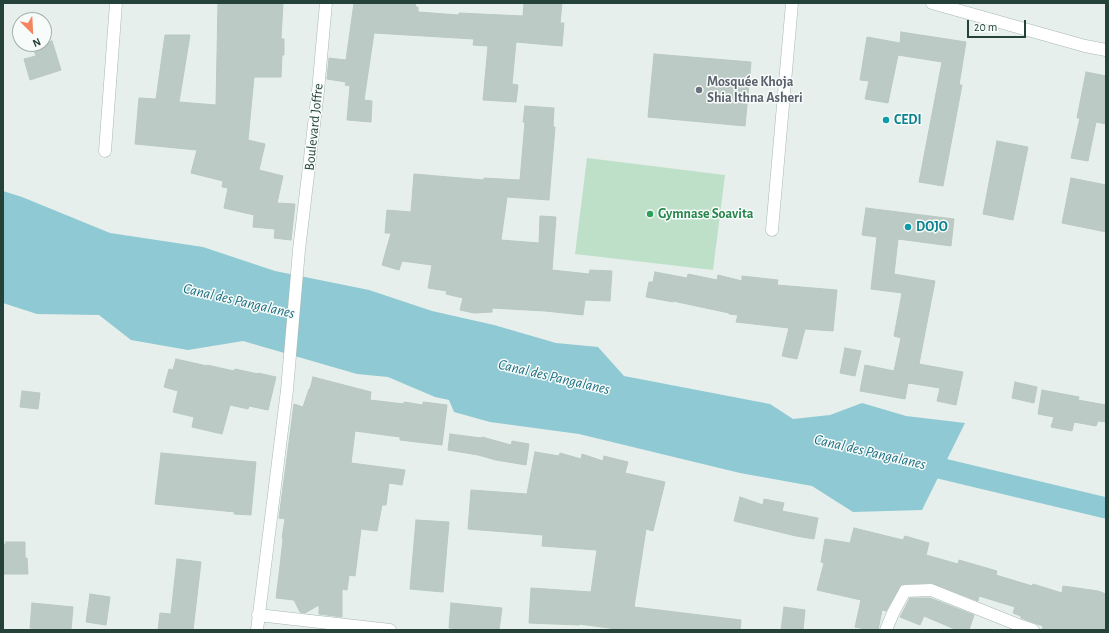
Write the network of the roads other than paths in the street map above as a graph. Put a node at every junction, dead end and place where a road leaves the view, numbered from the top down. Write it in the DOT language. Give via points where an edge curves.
graph roads {
  1 [pos="116,3"];
  2 [pos="326,3"];
  3 [pos="792,3"];
  4 [pos="955,3"];
  5 [pos="937,4"];
  6 [pos="1106,50"];
  7 [pos="106,151"];
  8 [pos="772,230"];
  9 [pos="258,616"];
  10 [pos="257,630"];
  11 [pos="390,630"];
  12 [pos="886,630"];
  13 [pos="1033,630"];
  1 -- 7 [label="street"];
  2 -- 9 [label="street, Boulevard Joffre" via="299,250 287,390"];
  3 -- 8 [label="street"];
  4 -- 5 [label="street"];
  5 -- 6 [label="street"];
  9 -- 10 [label="street, Boulevard Joffre"];
  9 -- 11 [label="street"];
  12 -- 13 [label="street" via="905,591 931,590"];
}
